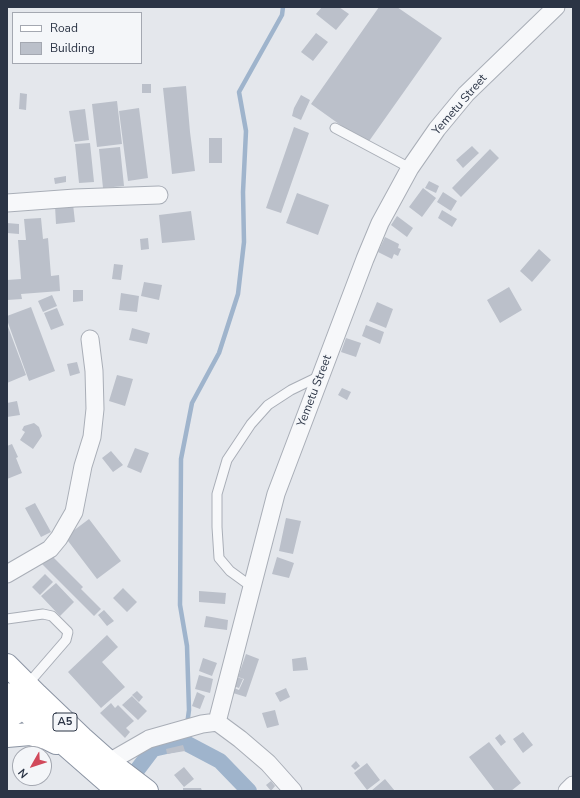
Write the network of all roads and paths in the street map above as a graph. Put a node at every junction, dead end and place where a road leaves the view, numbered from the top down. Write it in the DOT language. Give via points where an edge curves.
graph roads {
  1 [pos="556,7"];
  2 [pos="335,128"];
  3 [pos="410,168"];
  4 [pos="159,195"];
  5 [pos="7,203"];
  6 [pos="90,339"];
  7 [pos="321,375"];
  8 [pos="7,574"];
  9 [pos="252,586"];
  10 [pos="7,619"];
  11 [pos="7,665"];
  12 [pos="17,700"];
  13 [pos="210,723"];
  14 [pos="7,736"];
  15 [pos="80,758"];
  16 [pos="109,762"];
  17 [pos="119,784"];
  18 [pos="573,785"];
  19 [pos="147,791"];
  20 [pos="293,791"];
  21 [pos="567,791"];
  1 -- 3 [label="street, Yemetu Street" via="466,94 437,129"];
  2 -- 3 [label="lane"];
  3 -- 7 [label="street, Yemetu Street" via="380,223"];
  4 -- 5 [label="street"];
  6 -- 8 [label="street" via="95,409 92,437 74,512 50,549"];
  7 -- 9 [label="street, Yemetu Street" via="276,494"];
  7 -- 9 [label="lane" via="268,405 251,424 227,460 217,494 219,558 230,571"];
  9 -- 13 [label="street, Yemetu Street"];
  10 -- 12 [label="lane" via="43,614 52,616 68,632 66,640"];
  11 -- 12 [label="highway, A5"];
  12 -- 15 [label="highway, A5"];
  12 -- 16 [label="highway, A5"];
  13 -- 16 [label="street" via="149,739"];
  13 -- 20 [label="street" via="240,739 268,763"];
  14 -- 15 [label="highway" via="30,734 46,738"];
  15 -- 17 [label="highway, A5"];
  16 -- 17 [label="highway, A5"];
  17 -- 19 [label="highway, A5"];
  18 -- 21 [label="street"];
}
